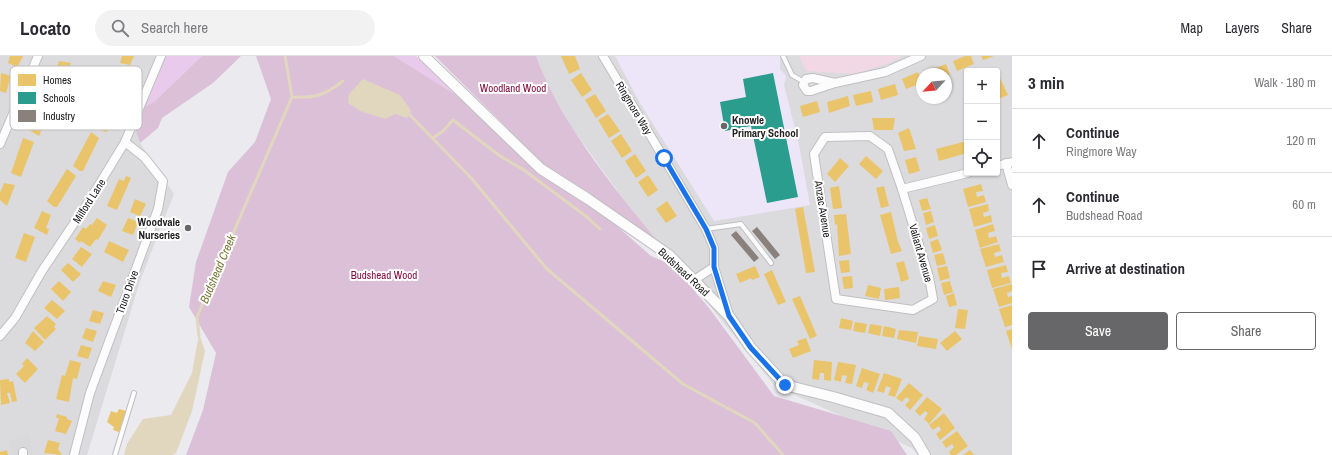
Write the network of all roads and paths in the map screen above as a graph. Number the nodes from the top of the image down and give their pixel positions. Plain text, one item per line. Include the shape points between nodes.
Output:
1 (38, 56) edge
2 (161, 56) edge
3 (424, 56) edge
4 (603, 56) edge
5 (783, 56) edge
6 (921, 56) edge
7 (34, 66) edge
8 (804, 82) junction
9 (835, 83) junction
10 (142, 101) edge
11 (10, 121) edge
12 (130, 130) edge
13 (125, 142) junction
14 (0, 144) edge
15 (1009, 163) edge
16 (964, 174) edge
17 (1012, 184) edge
18 (902, 189) junction
19 (706, 229) junction
20 (771, 263) dead end
21 (714, 267) junction
22 (694, 280) junction
23 (835, 285) joint
24 (729, 316) junction
25 (0, 336) edge
26 (134, 393) dead end
27 (74, 455) edge
28 (115, 455) edge
29 (925, 455) edge

1 - 7 street
2 - 10 street, Milford Lane
3 - 22 street, Budshead Road via 541,169 669,255
4 - 19 street, Ringmore Way
5 - 8 lane via 792,75
6 - 9 street via 885,72
8 - 9 street via 813,78
8 - 9 street via 804,88 811,91
11 - 14 street
12 - 13 street, Milford Lane
13 - 25 street, Milford Lane via 42,271 15,318
13 - 27 street, Truro Drive via 144,157 163,181 158,209 90,393
15 - 17 street
16 - 18 street
18 - 23 street, Valiant Avenue via 929,277 932,299 913,310 836,299
18 - 23 street, Anzac Avenue via 888,150 870,136 825,137 814,154
19 - 20 lane via 741,224
19 - 21 street, Ringmore Way via 714,248
21 - 22 street
21 - 24 street, Ringmore Way
22 - 24 street, Budshead Road
24 - 29 street, Budshead Road via 751,348 785,385 888,413 915,438
26 - 28 lane

